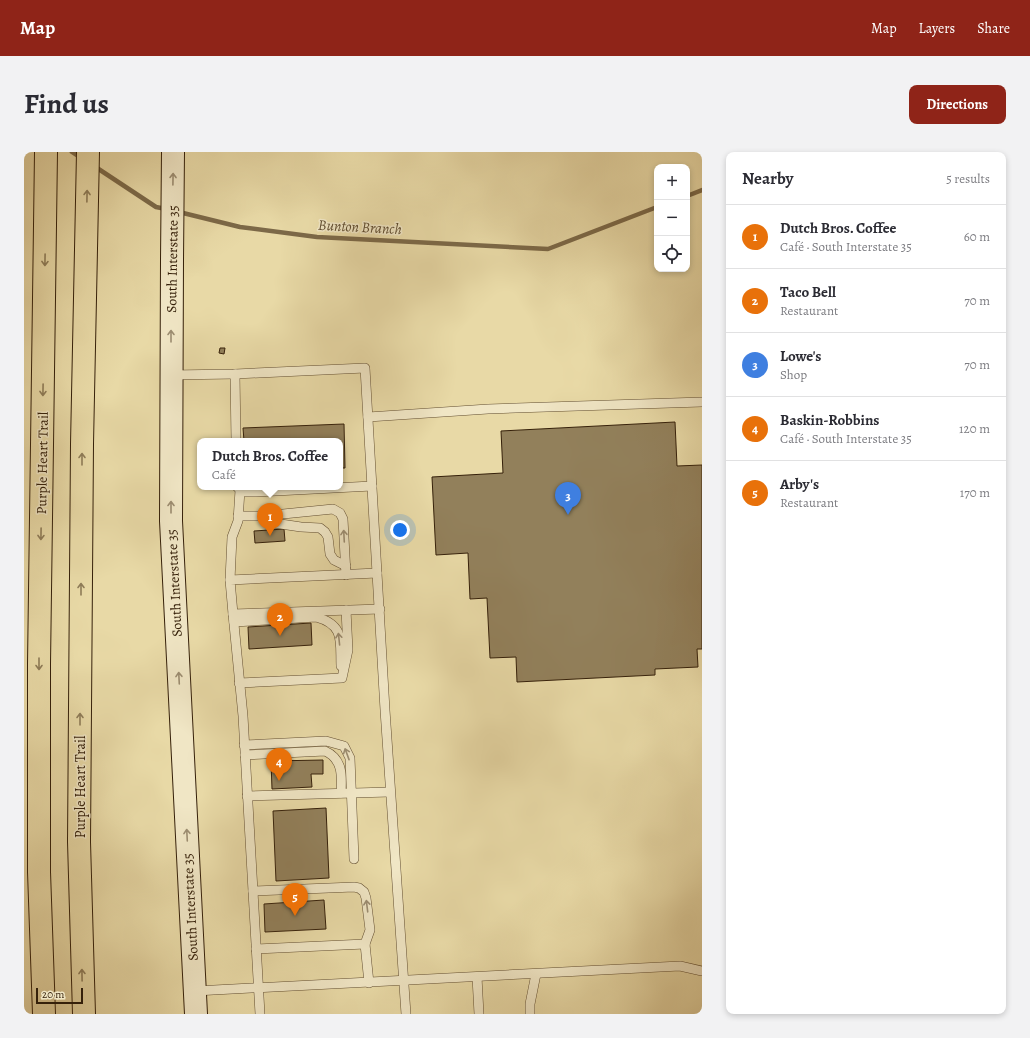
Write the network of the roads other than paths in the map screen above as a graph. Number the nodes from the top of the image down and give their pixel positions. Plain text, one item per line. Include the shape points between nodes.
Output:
1 (46, 152) edge
2 (88, 152) edge
3 (173, 152) edge
4 (236, 374) junction
5 (171, 375) junction
6 (702, 402) edge
7 (368, 417) junction
8 (236, 438) edge
9 (372, 486) junction
10 (343, 488) edge
11 (238, 490) edge
12 (242, 490) edge
13 (295, 490) edge
14 (238, 516) junction
15 (263, 516) junction
16 (346, 570) junction
17 (377, 573) junction
18 (230, 580) junction
19 (380, 609) junction
20 (346, 610) junction
21 (233, 618) junction
22 (342, 678) junction
23 (239, 683) junction
24 (244, 745) junction
25 (245, 754) junction
26 (390, 792) junction
27 (346, 793) junction
28 (247, 796) junction
29 (354, 859) dead end
30 (253, 891) junction
31 (365, 944) junction
32 (256, 949) junction
33 (702, 971) edge
34 (536, 974) junction
35 (477, 977) junction
36 (403, 981) junction
37 (369, 983) junction
38 (258, 988) junction
39 (195, 992) junction
40 (44, 1014) edge
41 (84, 1014) edge
42 (196, 1014) edge
43 (260, 1014) edge
44 (406, 1014) edge
45 (479, 1014) edge
46 (530, 1014) edge

1 -> 40 highway, Purple Heart Trail via 39,664 39,872
41 -> 2 highway, Purple Heart Trail via 80,834 82,452
5 -> 3 main road, South Interstate 35
4 - 5 lane
4 - 7 lane via 365,368
4 - 8 lane
39 -> 5 main road, South Interstate 35 via 171,521
6 - 7 lane via 488,409
7 - 9 lane
9 - 10 lane
9 - 17 lane
11 - 14 lane
12 - 13 lane
14 - 15 lane
14 - 18 lane via 232,538
15 - 16 lane via 274,523 320,528 328,537 330,554
16 -> 15 lane via 343,519 340,513 333,510
16 - 17 lane
16 - 18 lane
17 - 19 lane
18 - 21 lane
19 - 20 lane
19 - 26 lane
20 - 21 lane
20 - 22 lane via 348,650
22 -> 21 lane via 339,633 334,624 316,617
21 - 23 lane
22 - 23 lane
23 - 24 lane
24 - 25 lane
27 -> 24 lane via 350,758 344,746 326,741
25 - 27 lane via 325,751 337,759
25 - 28 lane
26 - 27 lane
26 - 36 lane
27 - 28 lane
27 - 29 lane
28 - 30 lane
31 -> 30 lane via 370,930 366,898 359,888
30 - 32 lane
31 - 32 lane
31 - 37 lane
32 - 38 lane
33 - 34 lane via 680,966
34 - 35 lane
34 - 46 lane
35 - 36 lane
35 - 45 lane
36 - 37 lane
36 - 44 lane
37 - 38 lane
38 - 39 lane
38 - 43 lane
39 - 42 main road, South Interstate 35

